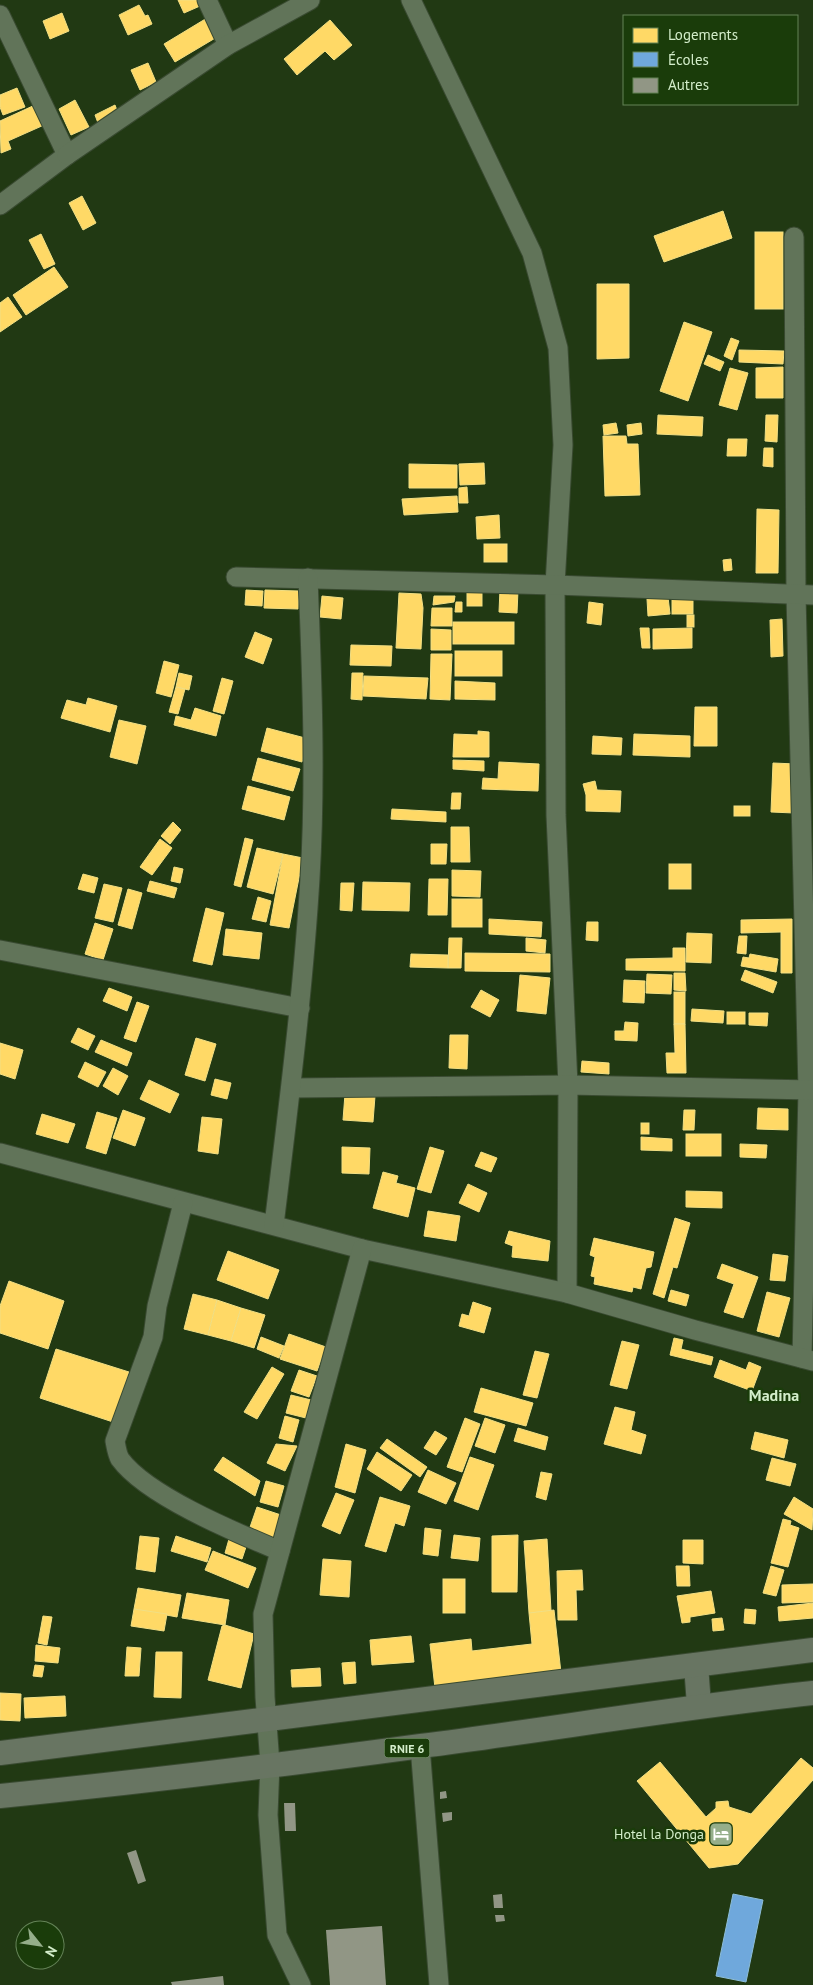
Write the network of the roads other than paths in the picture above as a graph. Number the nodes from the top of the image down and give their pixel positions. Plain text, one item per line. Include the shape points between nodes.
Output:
1 (207, 0) edge
2 (310, 0) edge
3 (411, 0) edge
4 (0, 15) edge
5 (228, 46) junction
6 (67, 154) junction
7 (0, 206) edge
8 (794, 237) dead end
9 (236, 577) dead end
10 (308, 578) junction
11 (556, 585) junction
12 (804, 595) edge
13 (0, 950) edge
14 (300, 1008) junction
15 (568, 1085) junction
16 (291, 1088) junction
17 (810, 1090) edge
18 (0, 1153) edge
19 (183, 1203) junction
20 (274, 1225) junction
21 (362, 1249) junction
22 (567, 1293) junction
23 (807, 1360) edge
24 (280, 1550) junction
25 (813, 1650) edge
26 (696, 1665) junction
27 (813, 1693) edge
28 (699, 1705) junction
29 (267, 1720) junction
30 (420, 1746) junction
31 (0, 1753) edge
32 (270, 1764) junction
33 (0, 1796) edge
34 (301, 1985) edge
35 (439, 1985) edge

1 - 5 street
2 - 5 street
3 - 11 street via 532,253 558,348 564,445
4 - 6 street
5 - 6 street
6 - 7 street
8 - 12 street
9 - 10 street
10 - 11 street
10 - 14 street via 312,708 310,856
11 - 12 street
11 - 15 street via 556,815
12 - 17 street
13 - 14 street
14 - 16 street
15 - 16 street
15 - 17 street
15 - 22 street
16 - 20 street
17 - 23 street
18 - 19 street
19 - 20 street
19 - 24 street via 157,1306 153,1338 115,1441 118,1458 166,1497
20 - 21 street
21 - 22 street
21 - 24 street
22 - 23 street
24 - 29 street via 264,1614
25 - 26 main road
26 - 28 main road
26 - 29 main road
27 - 28 main road, RNIE 6
28 - 30 main road, RNIE 6
29 - 31 main road
29 - 32 street
30 - 32 main road, RNIE 6
30 - 35 street
32 - 33 main road, RNIE 6
32 - 34 street via 268,1815 278,1935

